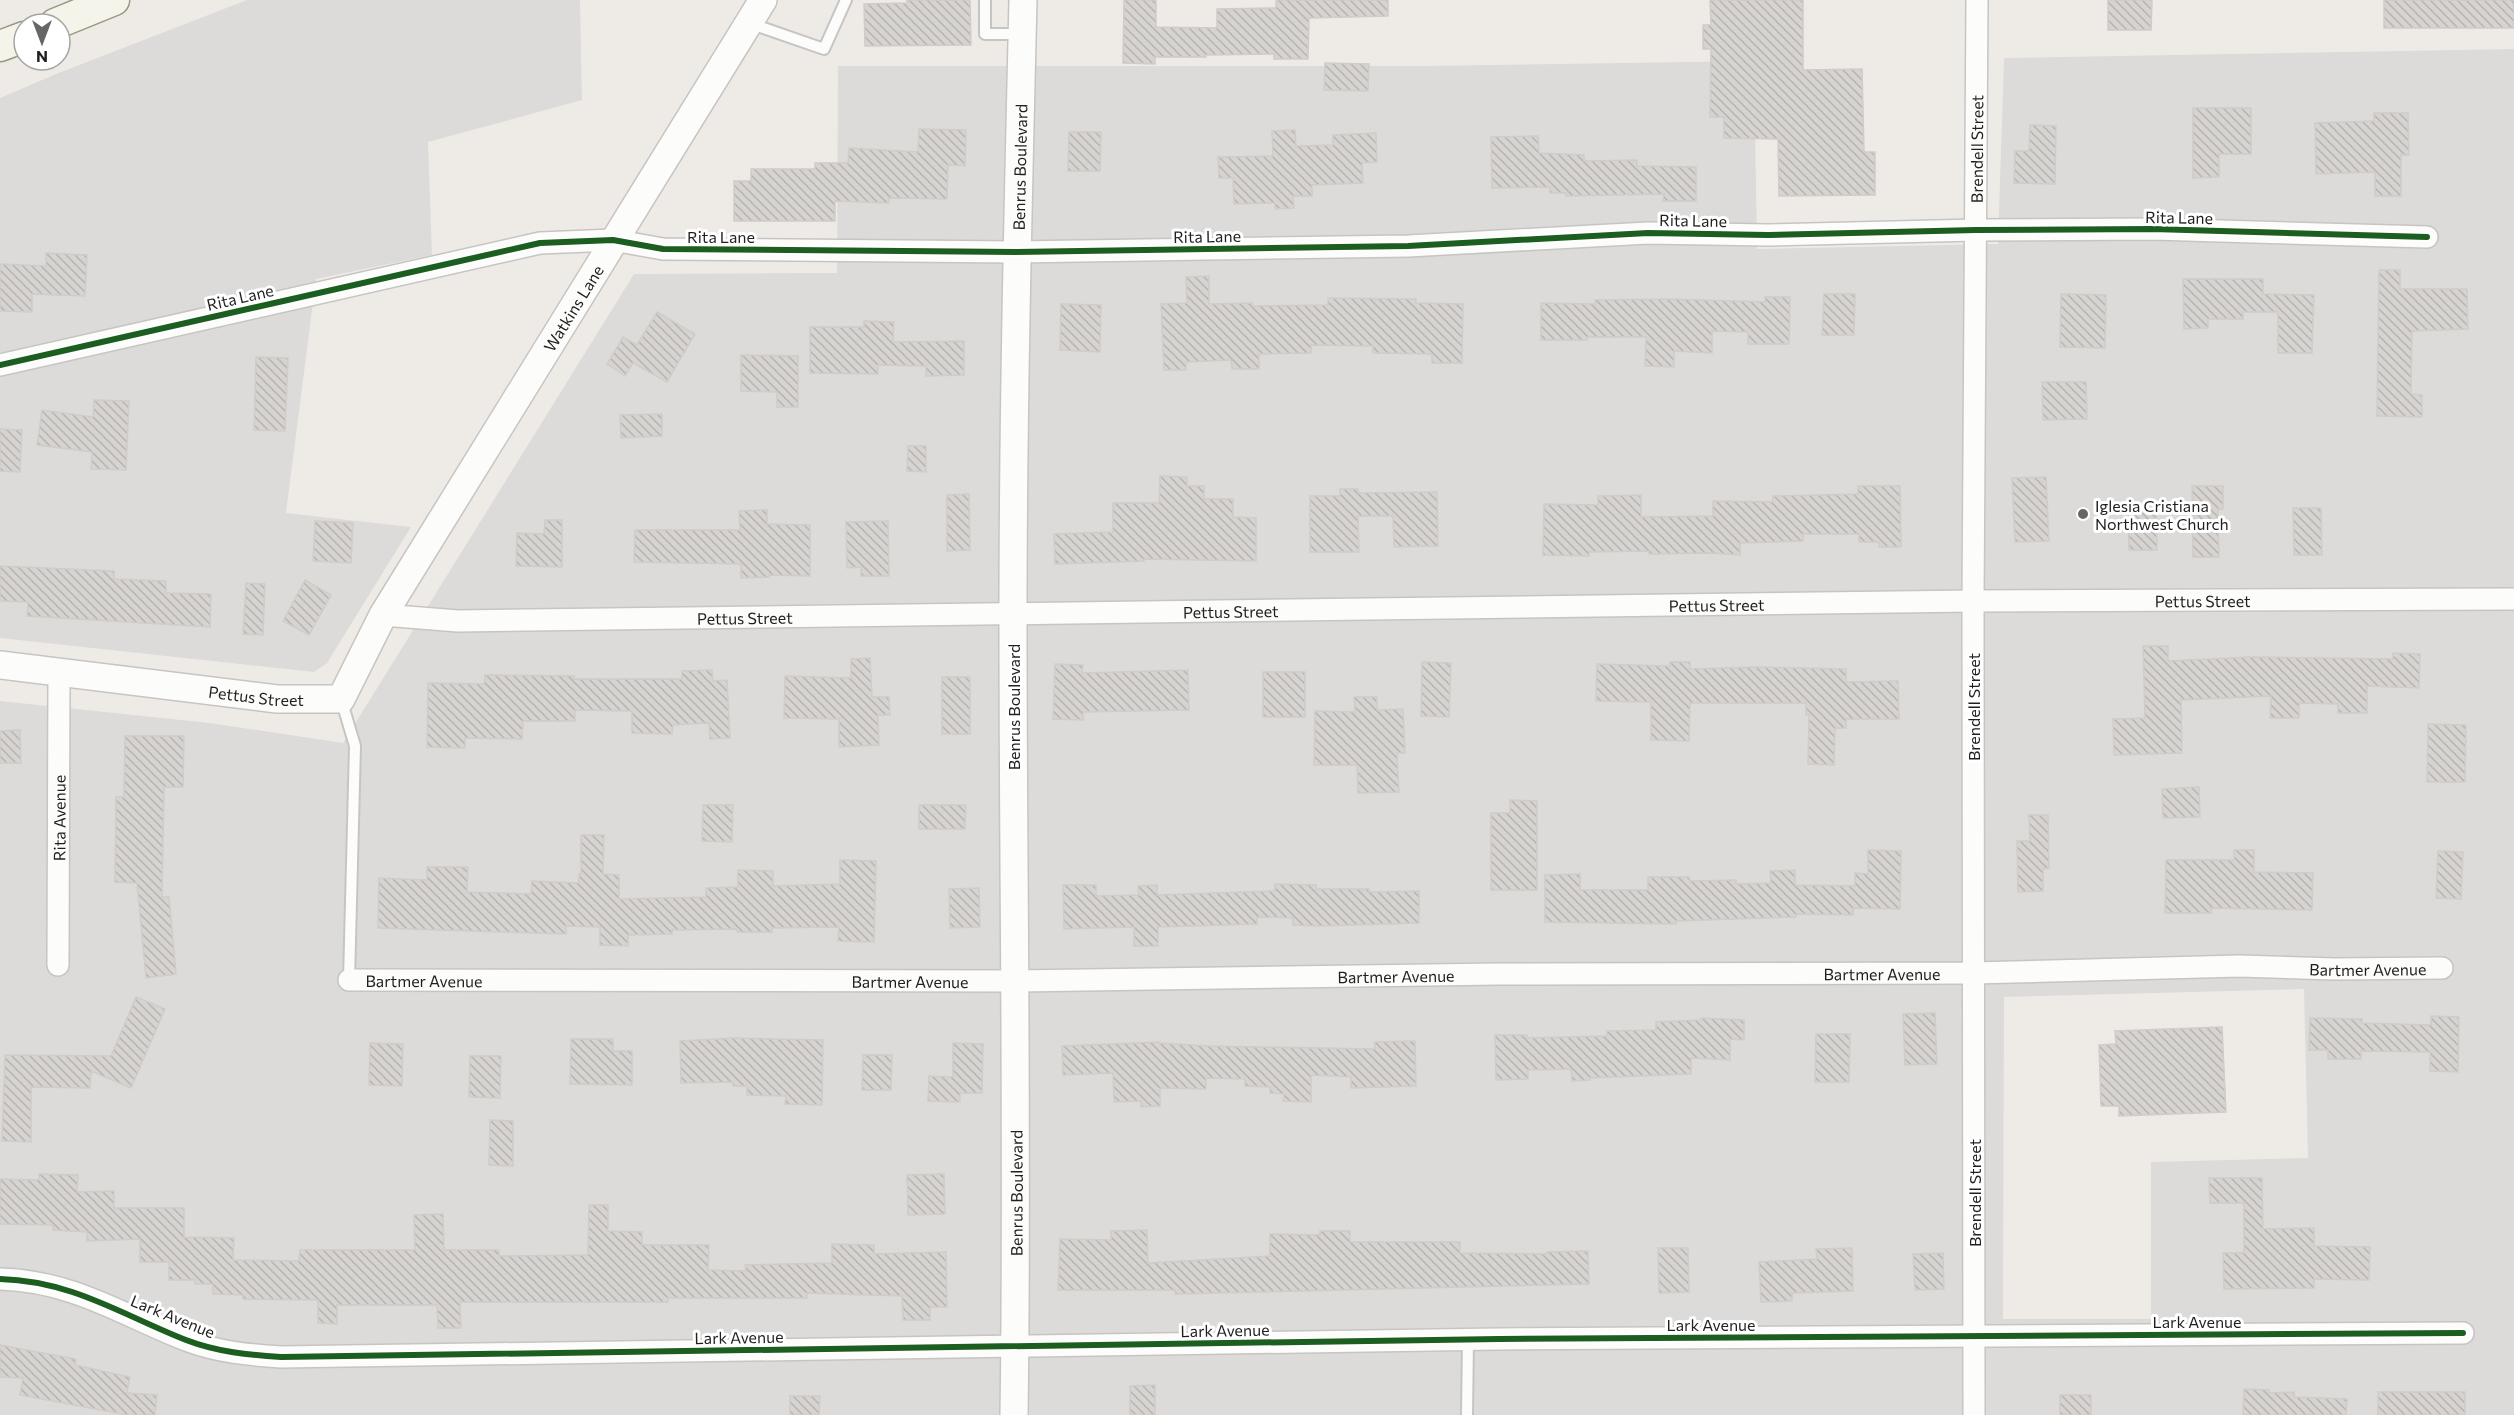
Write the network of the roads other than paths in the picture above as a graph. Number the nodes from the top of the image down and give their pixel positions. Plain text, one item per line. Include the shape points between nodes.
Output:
1 (114, 0) edge
2 (763, 0) edge
3 (846, 0) edge
4 (985, 0) edge
5 (1023, 0) edge
6 (1977, 0) edge
7 (72, 17) edge
8 (749, 23) junction
9 (1022, 34) junction
10 (1976, 230) junction
11 (2427, 237) dead end
12 (613, 240) junction
13 (1016, 252) junction
14 (0, 365) edge
15 (2514, 599) edge
16 (1973, 601) junction
17 (383, 615) junction
18 (1013, 615) junction
19 (0, 665) edge
20 (58, 671) junction
21 (341, 699) junction
22 (57, 965) dead end
23 (2442, 968) dead end
24 (1973, 973) junction
25 (349, 980) joint
26 (1017, 981) junction
27 (0, 1280) edge
28 (2463, 1333) dead end
29 (1974, 1336) junction
30 (1468, 1340) junction
31 (1015, 1346) junction
32 (1014, 1415) edge
33 (1467, 1415) edge
34 (1974, 1415) edge

1 - 7 main road
2 - 8 street, Watkins Lane
3 - 8 lane via 824,49
4 - 9 lane via 985,34
5 - 9 street, Benrus Boulevard
6 - 10 street, Brendell Street
8 - 12 street, Watkins Lane
9 - 13 street, Benrus Boulevard
10 - 11 street, Rita Lane via 2153,229
10 - 13 street, Rita Lane via 1767,235 1648,233 1408,246
10 - 16 street, Brendell Street
12 - 13 street, Rita Lane via 663,249
12 - 14 street, Rita Lane via 540,243
12 - 17 street, Watkins Lane
13 - 18 street, Benrus Boulevard
15 - 16 street, Pettus Street
16 - 18 street, Pettus Street
16 - 24 street, Brendell Street
17 - 18 street, Pettus Street via 458,621
17 - 21 street
18 - 26 street, Benrus Boulevard
19 - 20 street, Pettus Street
20 - 21 street, Pettus Street via 277,699
20 - 22 street, Rita Avenue
21 - 25 lane via 355,746
23 - 24 street, Bartmer Avenue via 2239,966
24 - 26 street, Bartmer Avenue
24 - 29 street, Brendell Street
25 - 26 street, Bartmer Avenue
26 - 31 street, Benrus Boulevard
27 - 31 street, Lark Avenue via 42,1284 106,1302 187,1340 218,1349 281,1357
28 - 29 street, Lark Avenue
29 - 30 street, Lark Avenue
29 - 34 street, Brendell Street
30 - 31 street, Lark Avenue
30 - 33 lane
31 - 32 street, Benrus Boulevard

